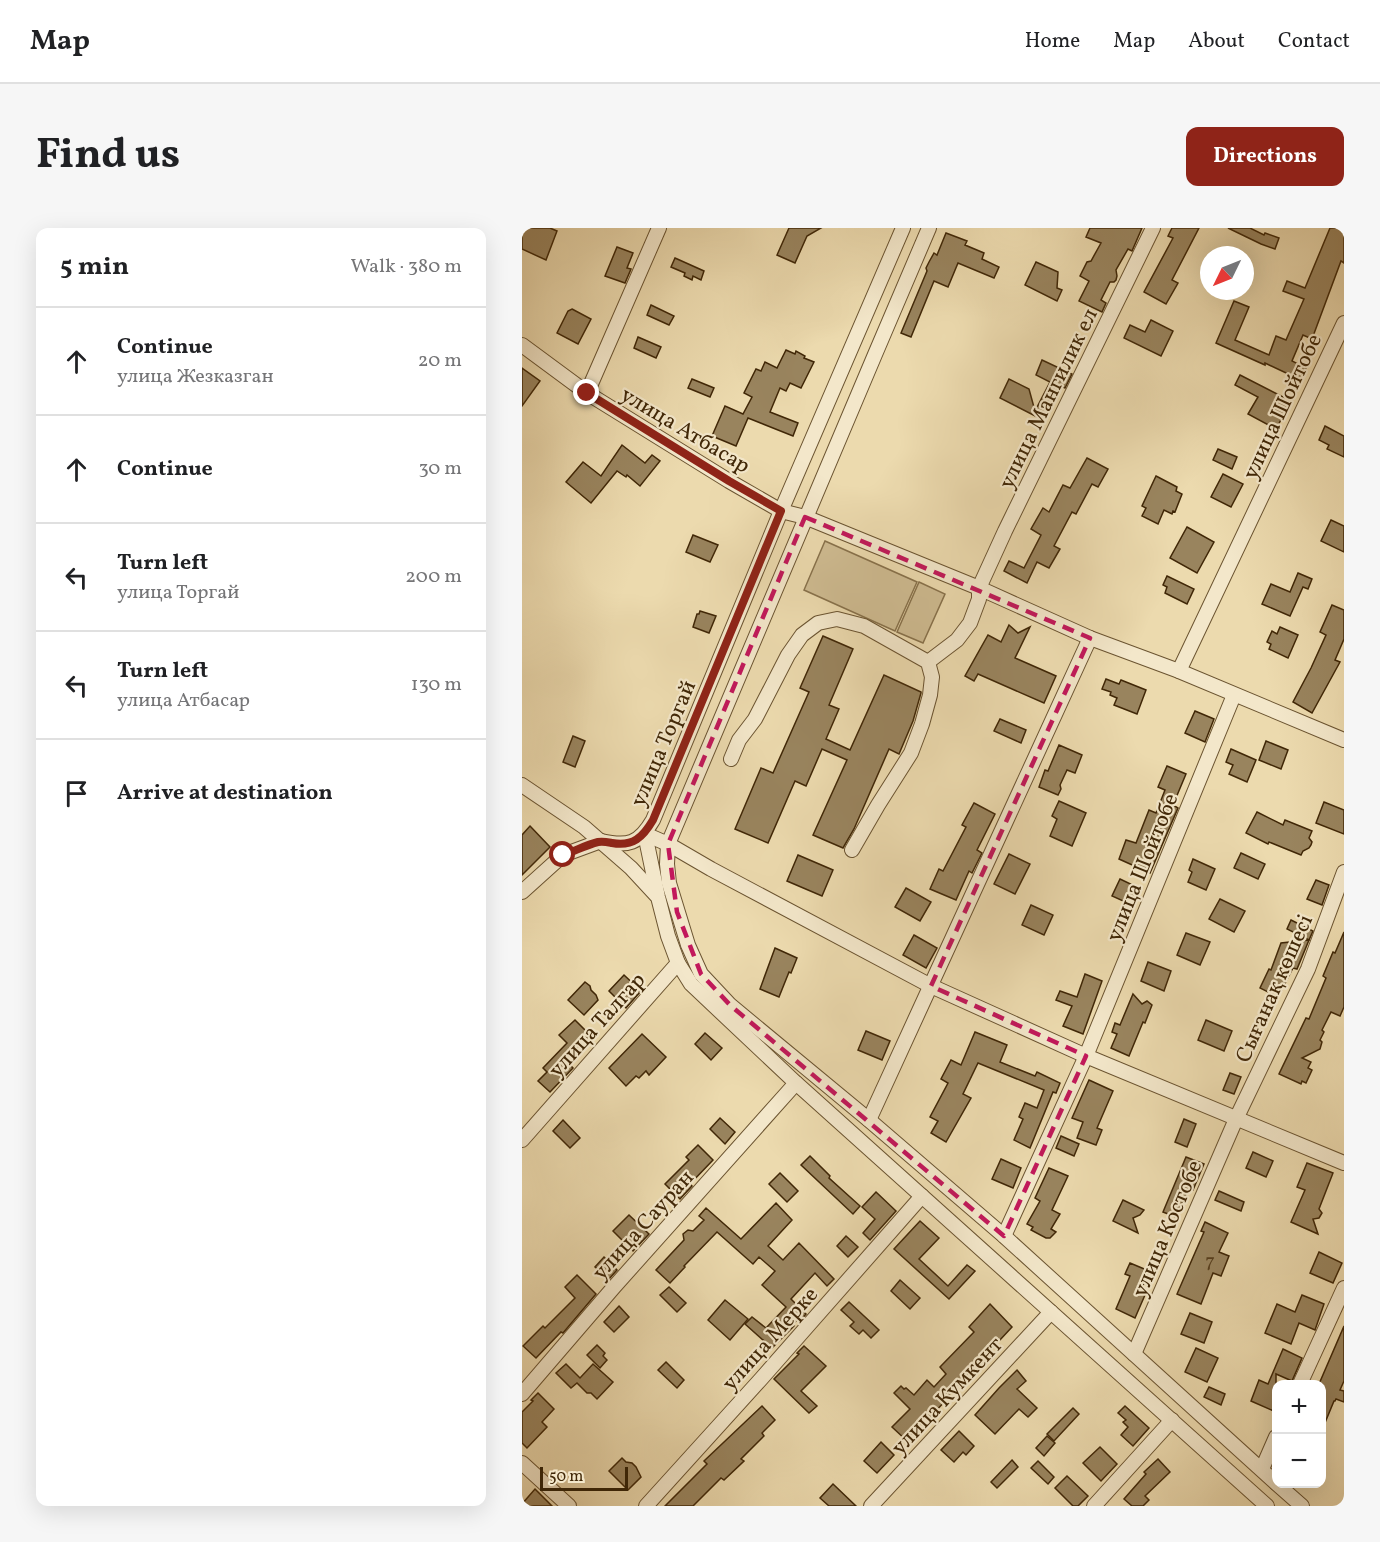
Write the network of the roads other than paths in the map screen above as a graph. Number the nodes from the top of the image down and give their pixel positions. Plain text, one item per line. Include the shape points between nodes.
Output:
1 (659, 228) edge
2 (903, 228) edge
3 (929, 228) edge
4 (1153, 228) edge
5 (1344, 323) edge
6 (522, 345) edge
7 (587, 393) junction
8 (781, 511) junction
9 (805, 517) junction
10 (979, 593) junction
11 (1090, 638) junction
12 (928, 663) junction
13 (1179, 671) junction
14 (1234, 695) junction
15 (1344, 740) edge
16 (731, 759) dead end
17 (522, 785) edge
18 (645, 834) junction
19 (601, 841) junction
20 (668, 844) junction
21 (852, 850) dead end
22 (1344, 872) edge
23 (522, 892) edge
24 (658, 897) junction
25 (678, 963) junction
26 (931, 986) junction
27 (1086, 1056) junction
28 (796, 1083) junction
29 (1236, 1119) junction
30 (869, 1120) junction
31 (522, 1140) edge
32 (1344, 1163) edge
33 (922, 1196) junction
34 (1004, 1236) junction
35 (1344, 1288) edge
36 (1051, 1312) junction
37 (1134, 1354) junction
38 (1302, 1380) edge
39 (522, 1394) edge
40 (1172, 1420) junction
41 (1272, 1446) edge
42 (522, 1463) edge
43 (1262, 1469) junction
44 (1272, 1478) edge
45 (1282, 1488) edge
46 (569, 1506) edge
47 (646, 1506) edge
48 (872, 1506) edge
49 (1094, 1506) edge
50 (1267, 1506) edge
51 (1302, 1506) edge

1 - 7 street
2 - 8 street, улица Торгай
3 - 9 street, улица Торгай
4 - 10 street, улица Мангилик ел via 1005,531
5 - 13 street, улица Шойтобе
6 - 7 street, улица Атбасар
7 - 8 street, улица Атбасар
8 - 9 street, улица Атбасар
8 - 18 street, улица Торгай
9 - 10 street, улица Атбасар
9 - 20 street, улица Торгай
10 - 11 street, улица Атбасар
10 - 12 street, улица Мангилик ел via 970,623 957,640
11 - 13 street, улица Атбасар
11 - 26 street
12 - 16 street via 864,626 837,620 818,623 802,635 788,655
12 - 21 street via 932,677 930,695 911,753
13 - 14 street, улица Атбасар
14 - 15 street, улица Атбасар
14 - 27 street, улица Шойтобе
17 - 19 street
18 - 19 street via 624,843
18 - 20 street, улица Торгай
18 - 24 street
19 - 23 street via 563,855
19 - 24 street
20 - 26 street
20 - 30 street via 669,883 701,974 730,1005
22 - 29 street, Сығанақ көшесі via 1308,969
24 - 25 street
25 - 28 street via 701,995
25 - 31 street, улица Талгар
26 - 27 street
26 - 30 street
27 - 29 street
27 - 34 street
28 - 33 street
28 - 39 street, улица Сауран
29 - 32 street
29 - 37 street, улица Костобе
30 - 34 street
33 - 36 street
33 - 47 street, улица Мерке
34 - 37 street
35 - 38 street
36 - 40 street
36 - 48 street, улица Кумкент
37 - 43 street
40 - 49 street
40 - 50 street
41 - 43 street
42 - 46 street
43 - 44 street
45 - 51 street

